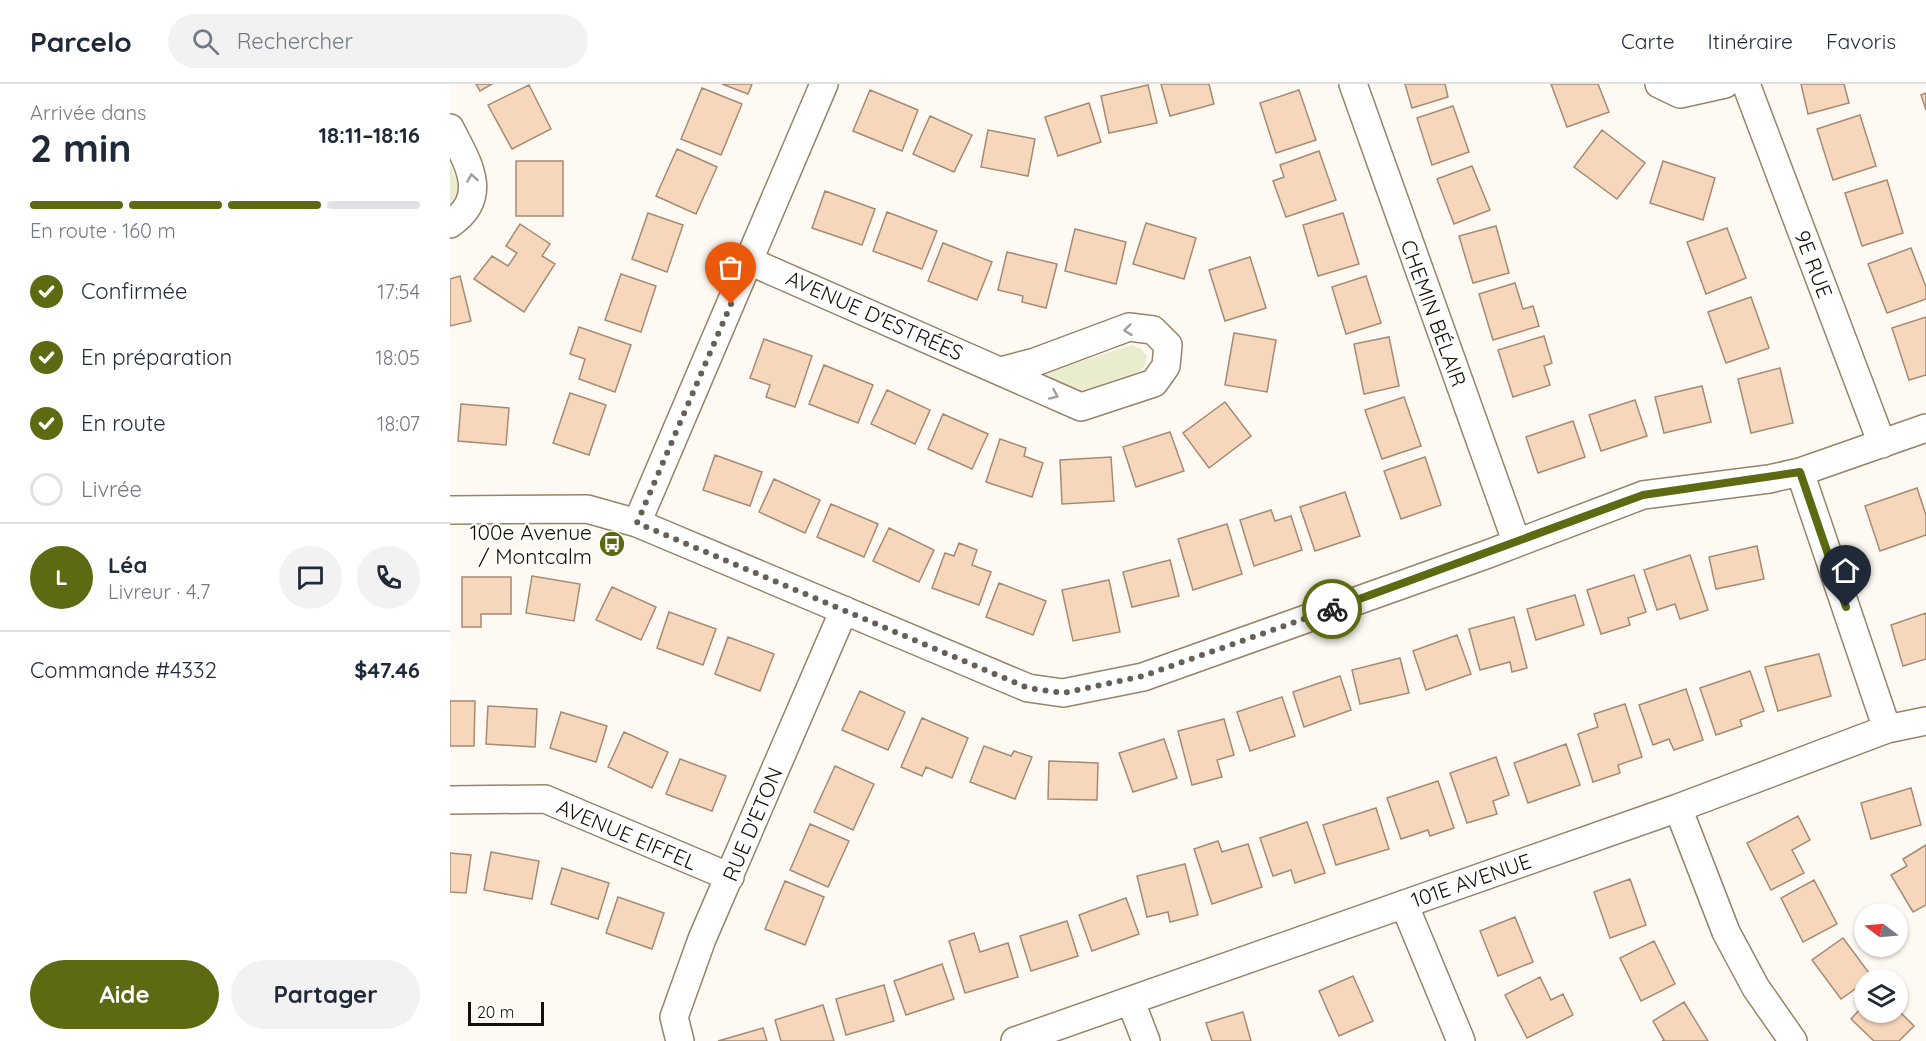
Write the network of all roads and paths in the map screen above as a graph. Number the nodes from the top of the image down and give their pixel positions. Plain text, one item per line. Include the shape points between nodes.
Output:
1 (824, 84) edge
2 (1353, 84) edge
3 (1659, 84) edge
4 (1725, 84) edge
5 (1746, 84) edge
6 (450, 128) edge
7 (450, 224) edge
8 (749, 261) junction
9 (1000, 371) junction
10 (1926, 428) edge
11 (1882, 444) junction
12 (1800, 472) junction
13 (450, 510) edge
14 (637, 523) junction
15 (1516, 541) junction
16 (844, 610) junction
17 (1926, 721) edge
18 (1887, 729) junction
19 (450, 800) edge
20 (1678, 808) junction
21 (730, 877) junction
22 (1404, 904) junction
23 (1131, 1002) junction
24 (680, 1041) edge
25 (1016, 1041) edge
26 (1146, 1041) edge
27 (1461, 1041) edge
28 (1793, 1041) edge

1 - 8 street
2 - 15 street, CHEMIN BÉLAIR
3 - 4 street via 1680,94
5 - 11 street, 9E RUE
7 -> 6 street via 469,205 473,188 472,172
8 - 9 street, AVENUE D'ESTRÉES
8 - 14 street
9 -> 9 street, AVENUE D'ESTRÉES via 1081,407 1154,383 1166,366 1168,345 1153,330 1129,327
10 - 11 street
11 - 12 street
12 - 15 street via 1643,495
12 - 18 street
13 - 14 street via 587,509
14 - 16 street
15 - 16 street via 1143,676 1063,693 1028,688
16 - 21 street, RUE D'ETON
17 - 18 street, 101E AVENUE
18 - 20 street, 101E AVENUE
19 - 21 street, AVENUE EIFFEL via 545,799
20 - 22 street, 101E AVENUE
20 - 28 street via 1726,932 1756,988
21 - 24 street, RUE D'ETON via 674,1017
22 - 23 street, 101E AVENUE
22 - 27 street
23 - 25 street, 101E AVENUE
23 - 26 street

